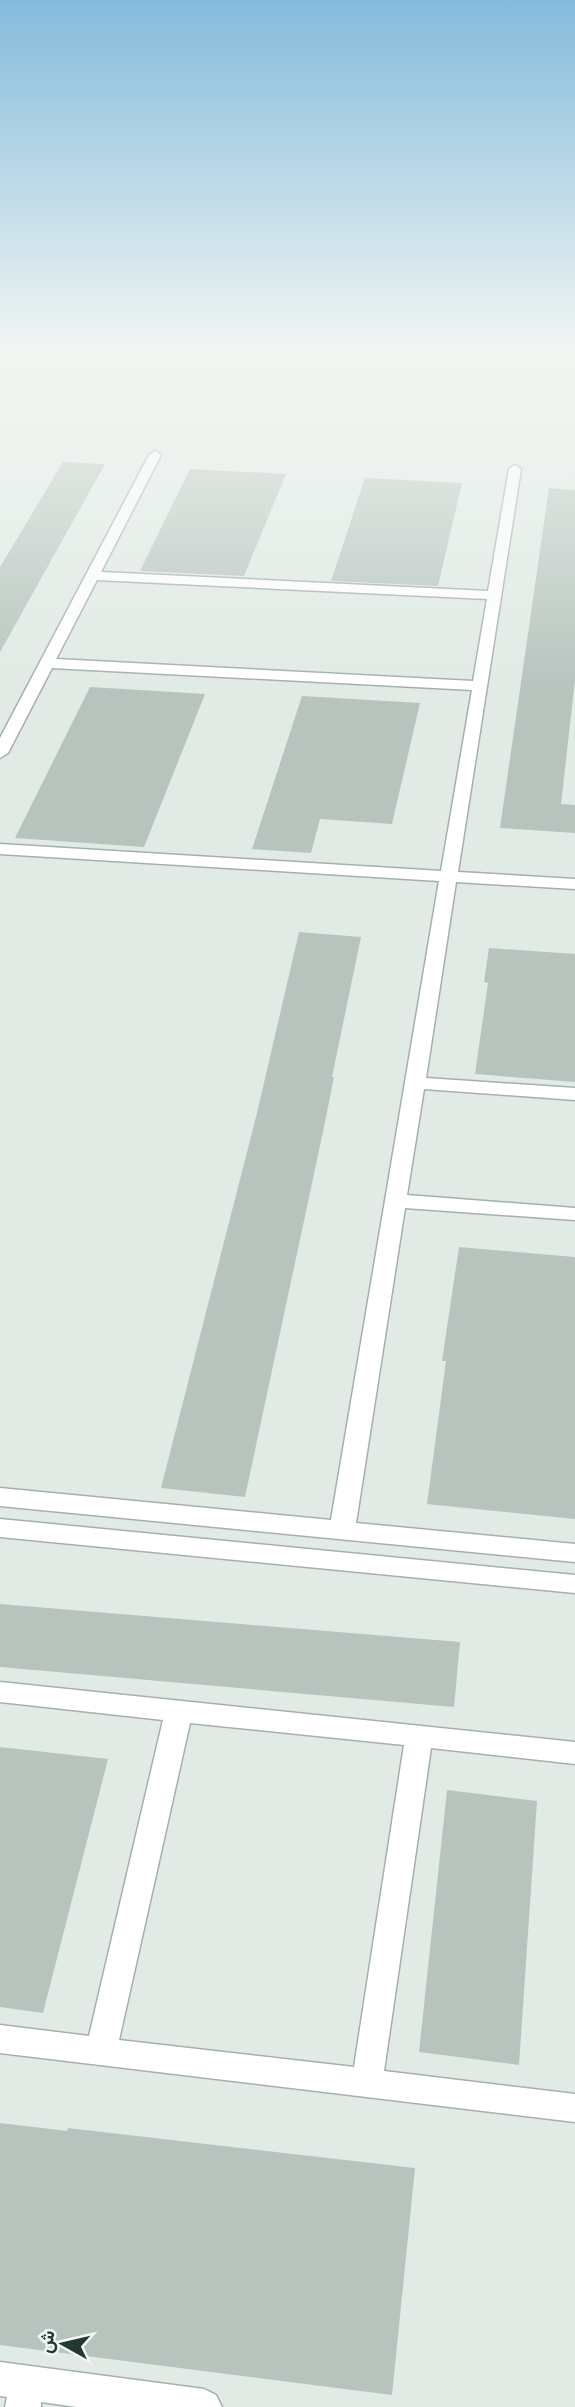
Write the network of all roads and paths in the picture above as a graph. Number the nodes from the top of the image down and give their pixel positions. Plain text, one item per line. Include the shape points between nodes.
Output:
1 (150, 466) edge
2 (515, 469) dead end
3 (93, 576) junction
4 (494, 596) junction
5 (47, 663) junction
6 (480, 686) junction
7 (0, 753) edge
8 (0, 849) edge
9 (449, 876) junction
10 (575, 884) edge
11 (415, 1083) junction
12 (575, 1094) edge
13 (396, 1200) junction
14 (575, 1214) edge
15 (0, 1497) edge
16 (0, 1528) edge
17 (342, 1531) junction
18 (575, 1553) edge
19 (575, 1584) edge
20 (0, 1692) edge
21 (179, 1711) junction
22 (419, 1737) junction
23 (575, 1753) edge
24 (0, 2039) edge
25 (101, 2051) junction
26 (367, 2083) junction
27 (575, 2108) edge
28 (17, 2390) edge
29 (204, 2407) edge

1 - 3 street
2 - 4 street
3 - 4 street
3 - 5 street
4 - 6 street
5 - 6 street
5 - 7 street
6 - 9 street
8 - 9 street
9 - 10 street
9 - 11 street
11 - 12 street
11 - 13 street
13 - 14 street
13 - 17 street
15 - 17 street
16 - 19 street
17 - 18 street
20 - 21 street
21 - 22 street
21 - 25 street
22 - 23 street
22 - 26 street
24 - 25 street
25 - 26 street
26 - 27 street
28 - 29 street

